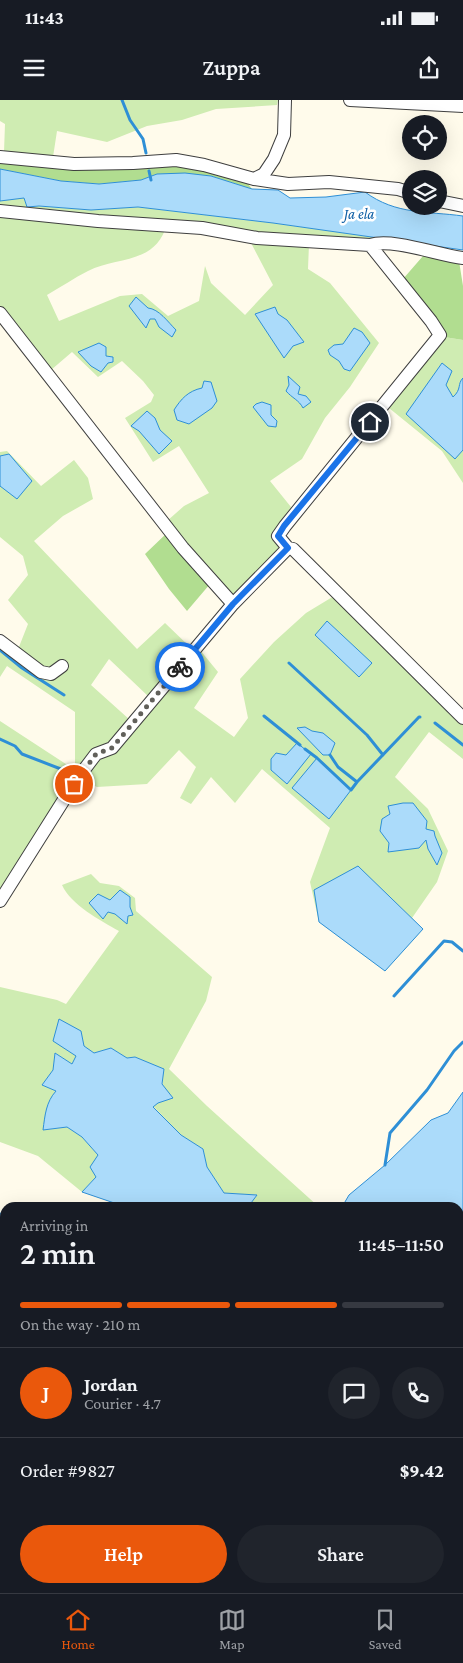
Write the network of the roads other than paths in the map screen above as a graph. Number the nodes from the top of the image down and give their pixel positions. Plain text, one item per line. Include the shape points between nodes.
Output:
1 (285, 100) edge
2 (350, 100) edge
3 (463, 106) edge
4 (0, 156) edge
5 (254, 179) junction
6 (402, 190) edge
7 (447, 203) edge
8 (463, 206) edge
9 (0, 211) edge
10 (370, 245) junction
11 (463, 258) edge
12 (0, 314) edge
13 (288, 548) junction
14 (233, 604) junction
15 (0, 641) edge
16 (62, 666) dead end
17 (463, 718) edge
18 (0, 901) edge

1 - 5 street via 284,135 264,174
2 - 3 street
4 - 5 street via 74,164 176,160
5 - 6 street via 288,184 329,182
7 - 8 street
9 - 10 street via 202,228 257,238
10 - 11 street via 378,242
10 - 13 street via 440,335 284,526 278,536
12 - 14 street via 184,548
13 - 14 street
13 - 17 street
14 - 18 street via 112,748 96,754
15 - 16 street via 42,672 51,674

